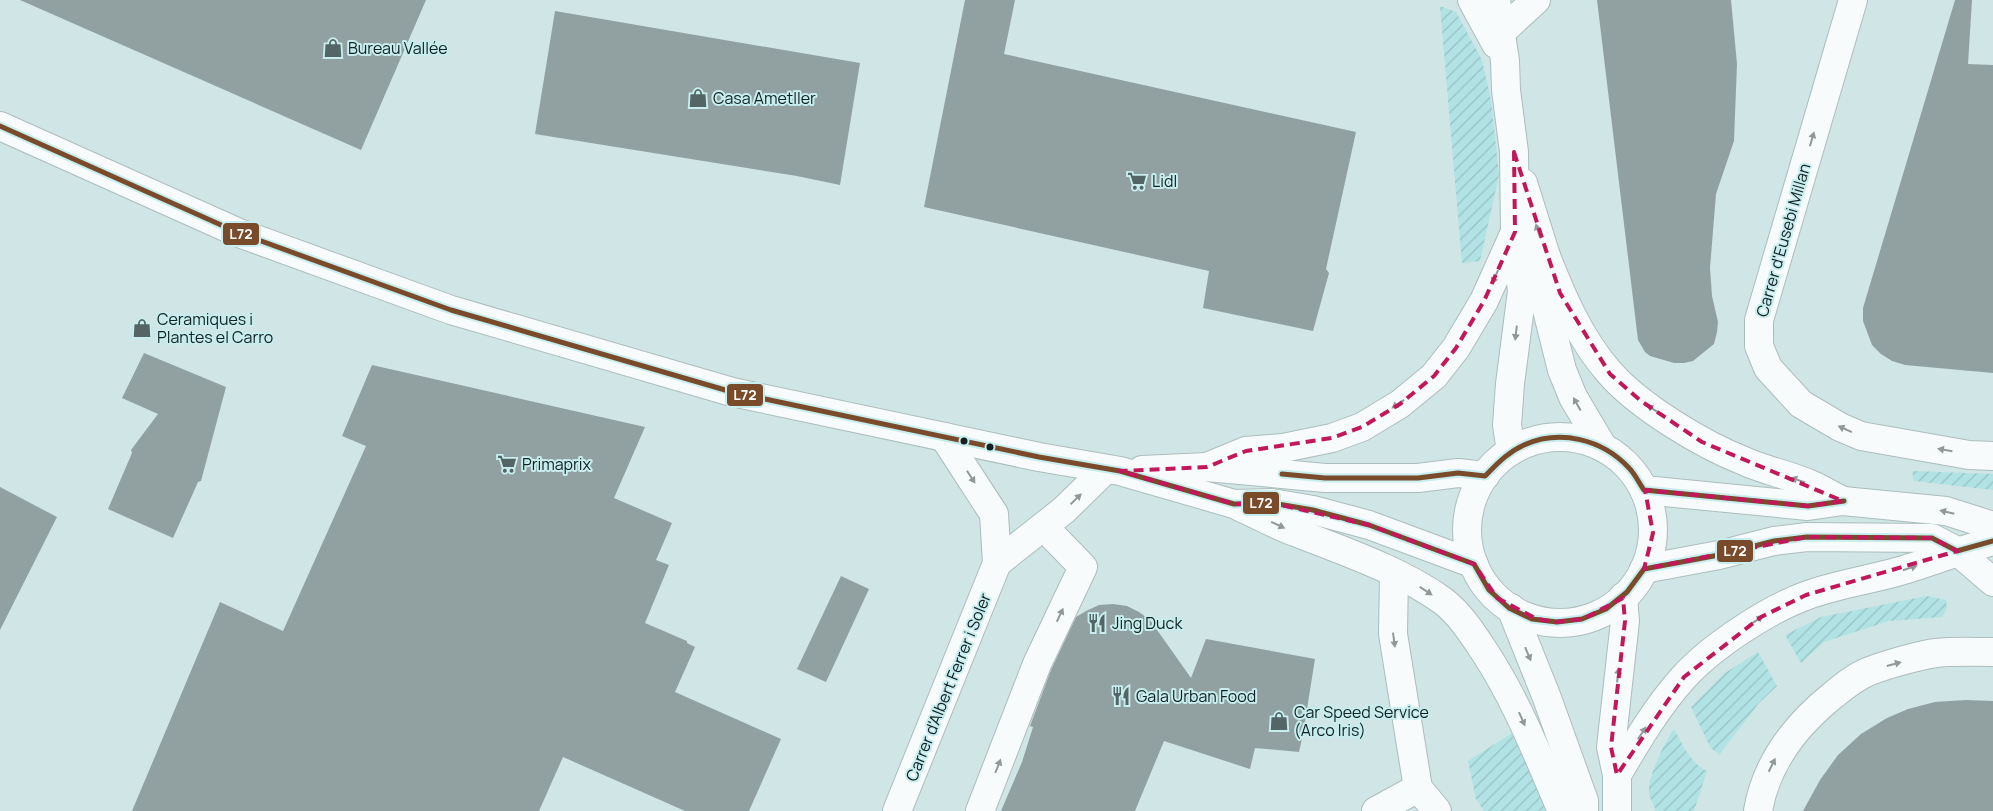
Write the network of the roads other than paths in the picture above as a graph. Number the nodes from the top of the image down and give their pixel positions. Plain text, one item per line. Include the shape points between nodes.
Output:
1 (1472, 0) edge
2 (1496, 0) edge
3 (1536, 0) edge
4 (1853, 0) edge
5 (1500, 34) junction
6 (1505, 61) junction
7 (0, 126) edge
8 (1514, 152) junction
9 (1515, 232) junction
10 (1546, 256) junction
11 (944, 437) junction
12 (1602, 446) junction
13 (1511, 451) junction
14 (1993, 456) edge
15 (1207, 467) junction
16 (1113, 470) junction
17 (1484, 476) junction
18 (1644, 490) junction
19 (1843, 501) junction
20 (1234, 504) junction
21 (1993, 526) edge
22 (1044, 527) junction
23 (1993, 540) edge
24 (1957, 551) junction
25 (997, 562) junction
26 (1474, 564) junction
27 (1644, 568) junction
28 (1394, 574) junction
29 (1993, 582) edge
30 (1623, 597) junction
31 (1511, 608) junction
32 (1993, 652) edge
33 (1617, 775) junction
34 (1412, 799) edge
35 (898, 811) edge
36 (980, 811) edge
37 (1376, 811) edge
38 (1437, 811) edge
39 (1562, 811) edge
40 (1584, 811) edge
41 (1617, 811) edge
42 (1758, 811) edge

1 - 6 street
2 - 5 street
3 - 5 street
14 -> 4 street, Carrer d'Eusebi Millan via 1969,455 1861,436 1840,427 1801,404 1768,368 1759,346 1759,320
5 - 6 street
6 - 8 street
7 - 11 street via 239,233 451,310 732,392
8 - 9 street
10 -> 8 street
9 -> 13 street via 1522,291 1507,425
9 -> 15 street via 1484,301 1456,348 1434,376 1400,404 1362,427 1332,438 1283,448 1246,451
12 -> 10 street via 1573,397 1562,370 1545,302
19 -> 10 street via 1812,485 1702,442 1641,401 1598,359 1560,293
11 - 16 street
11 -> 25 street, Carrer d'Albert Ferrer i Soler via 994,514
12 - 13 street via 1577,438 1551,437
12 - 18 street via 1630,468
13 - 17 street
15 - 16 street
15 - 17 street via 1325,478 1418,478 1458,473
16 - 20 street
22 -> 16 street
17 - 26 street via 1468,519 1468,542
18 - 19 street via 1808,506
18 - 27 street via 1653,524 1650,552
21 -> 19 street via 1946,510
20 - 26 street via 1272,502 1314,510 1369,525
20 -> 28 street
22 - 25 street
36 -> 22 street via 1037,664 1083,566
23 - 24 street
24 - 27 street via 1932,538 1807,537
24 - 29 street
33 -> 24 street via 1640,736 1684,677 1718,647 1762,617 1806,596 1897,572
25 - 35 street, Carrer d'Albert Ferrer i Soler
26 - 31 street via 1486,586
27 - 30 street
28 -> 34 street via 1393,634
28 -> 39 street via 1444,602 1468,627 1520,712
30 - 31 street via 1601,613 1583,620 1564,622 1537,619
33 -> 30 street via 1611,747 1625,621
31 -> 40 street via 1547,698 1584,801
42 -> 32 street via 1761,791 1787,740 1817,708 1844,687 1869,671 1935,653
33 - 41 street
34 - 37 street
34 - 38 street

